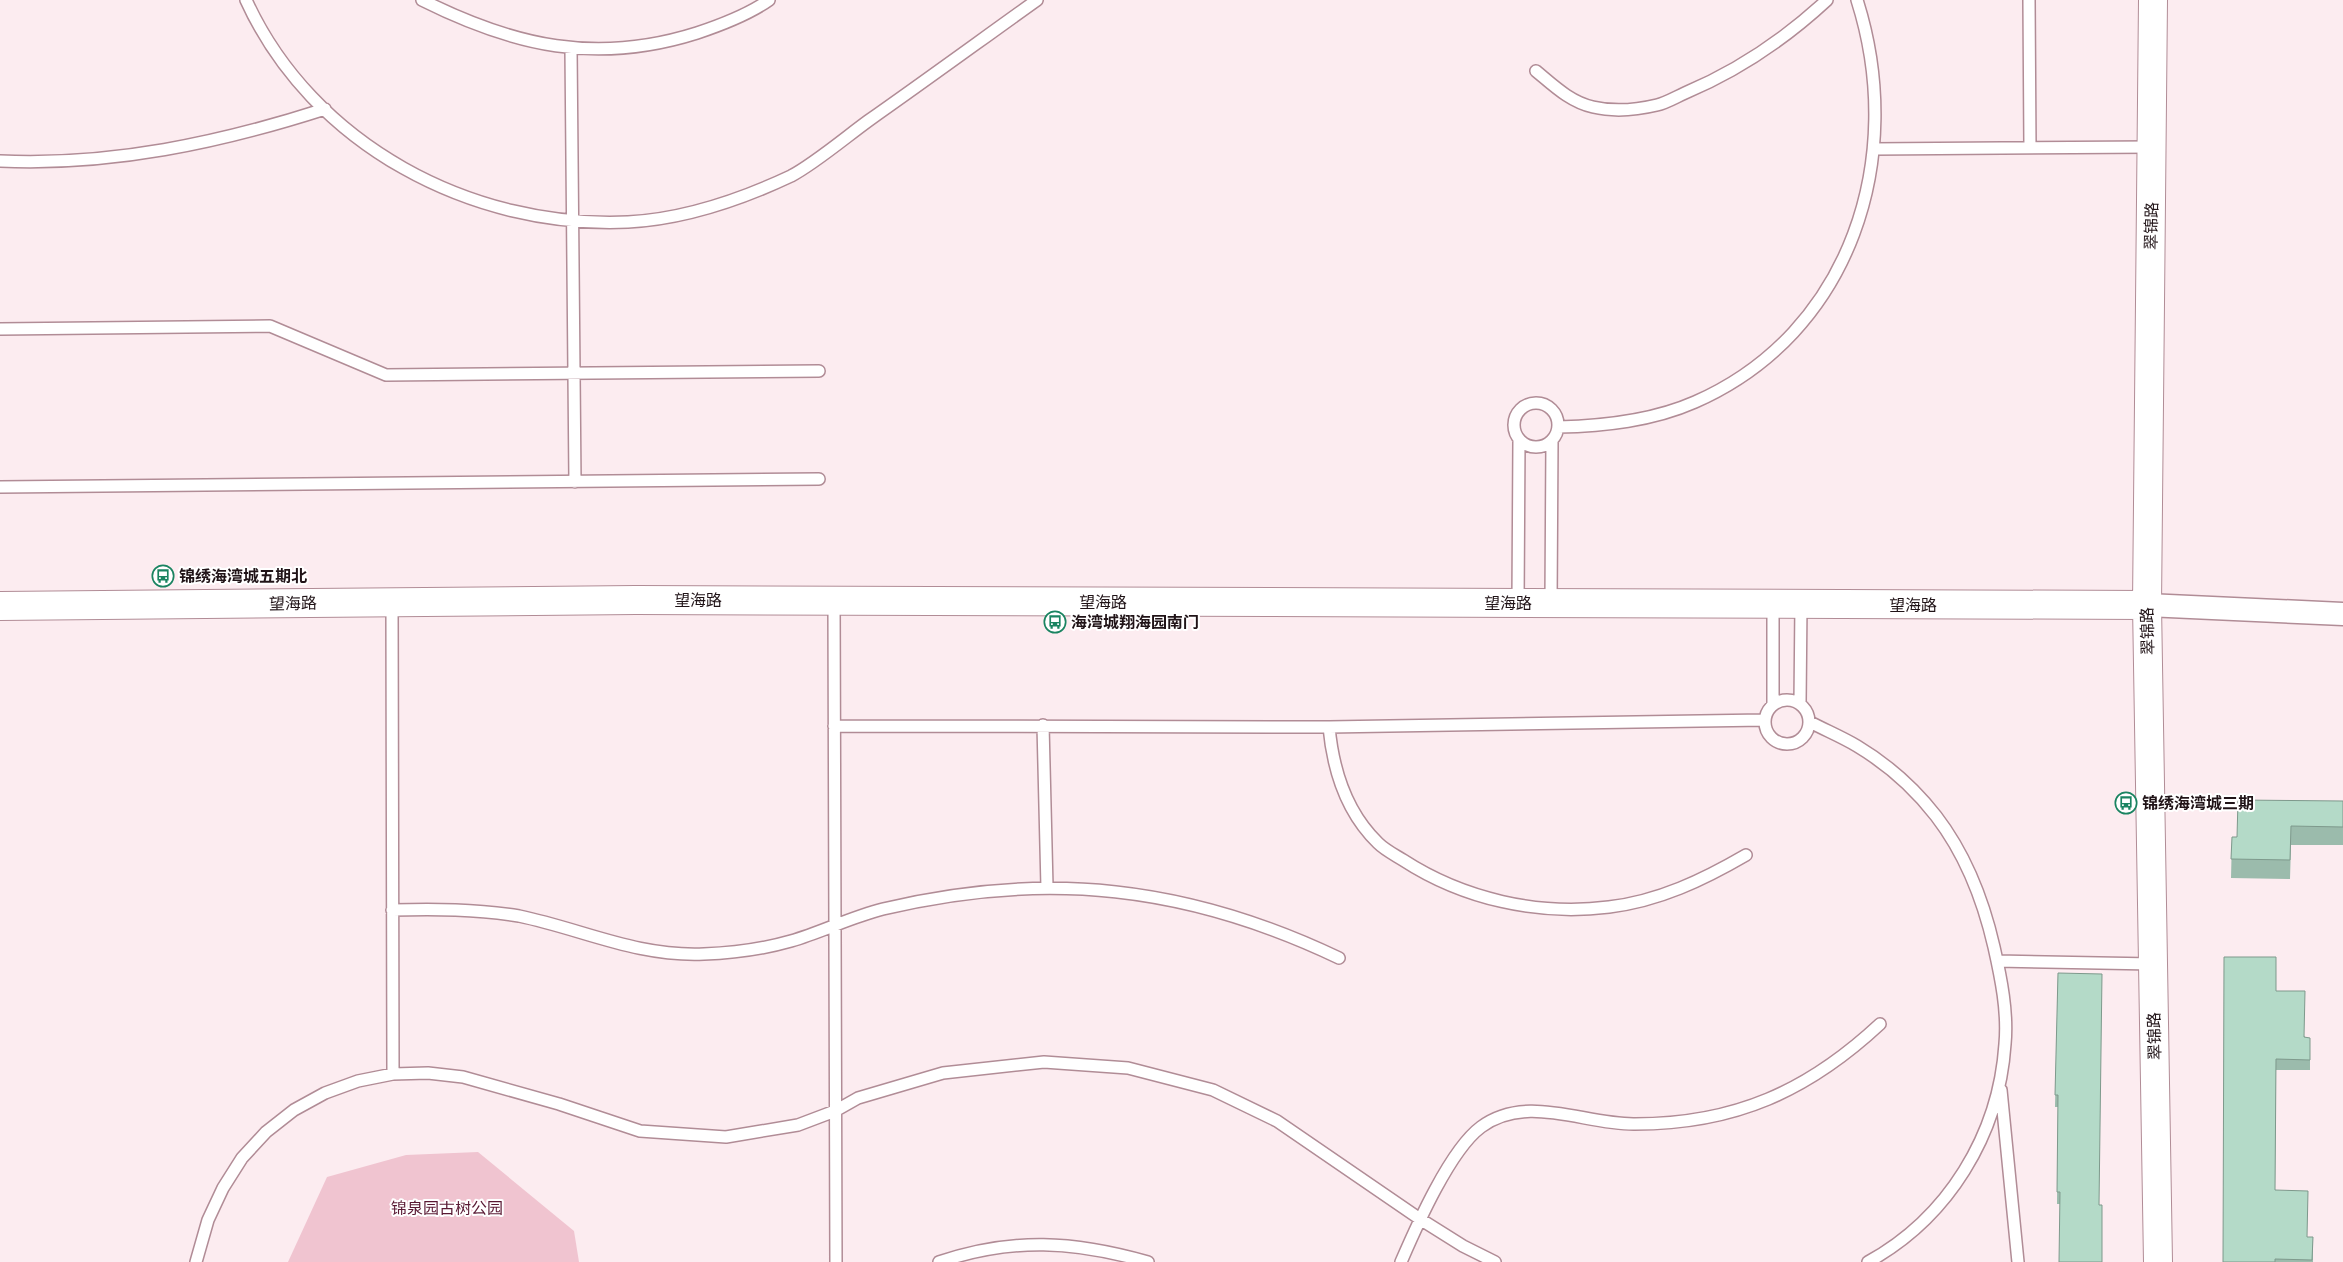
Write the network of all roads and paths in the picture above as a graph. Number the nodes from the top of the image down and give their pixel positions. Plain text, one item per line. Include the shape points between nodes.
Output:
1 (246, 0) edge
2 (422, 0) edge
3 (769, 0) edge
4 (1037, 0) edge
5 (1827, 0) edge
6 (1857, 0) edge
7 (2029, 0) edge
8 (2153, 0) edge
9 (570, 49) junction
10 (1536, 71) dead end
11 (325, 109) junction
12 (2152, 147) junction
13 (2030, 148) junction
14 (1874, 149) junction
15 (0, 161) edge
16 (572, 222) junction
17 (0, 329) edge
18 (819, 371) dead end
19 (575, 373) junction
20 (1558, 427) junction
21 (1520, 440) junction
22 (1552, 440) junction
23 (820, 479) dead end
24 (575, 482) junction
25 (0, 487) edge
26 (834, 601) junction
27 (392, 602) junction
28 (1518, 603) junction
29 (1551, 603) junction
30 (1773, 604) junction
31 (1801, 604) junction
32 (2147, 605) junction
33 (0, 606) edge
34 (2343, 614) edge
35 (1800, 703) junction
36 (1772, 704) junction
37 (1764, 720) junction
38 (1810, 722) junction
39 (1043, 725) junction
40 (834, 726) junction
41 (1329, 727) junction
42 (1746, 855) dead end
43 (1047, 887) junction
44 (392, 910) junction
45 (835, 924) junction
46 (1339, 958) dead end
47 (1997, 961) junction
48 (2153, 964) junction
49 (1880, 1024) dead end
50 (393, 1074) junction
51 (2000, 1084) junction
52 (835, 1111) junction
53 (1420, 1219) junction
54 (196, 1262) edge
55 (836, 1262) edge
56 (939, 1262) edge
57 (1148, 1262) edge
58 (1401, 1262) edge
59 (1495, 1262) edge
60 (1868, 1262) edge
61 (2018, 1262) edge
62 (2158, 1262) edge

1 - 11 lane via 289,71
2 - 9 lane via 490,30
3 - 9 lane via 720,25 672,41 621,49
4 - 16 lane via 794,174 742,198 687,214 630,222
5 - 10 lane via 1780,39 1741,64 1658,105 1625,111 1592,107 1561,93
6 - 14 lane via 1871,61
7 - 13 lane
8 - 12 street, 翠锦路
9 - 16 lane
11 - 15 lane via 204,143 143,154 81,160
11 - 16 lane via 384,157 443,189 506,211
12 - 13 lane
12 - 32 street, 翠锦路
13 - 14 lane
14 - 20 lane via 1865,202 1847,254 1820,300 1784,342 1742,376 1694,402 1643,419
16 - 19 lane
17 - 19 lane via 270,326 386,375
18 - 19 lane
19 - 24 lane
20 - 21 lane via 1550,408 1543,404 1529,404 1514,419
20 - 22 lane
21 - 22 lane via 1539,447
21 - 28 lane
22 - 29 lane
23 - 24 lane
24 - 25 lane
26 - 27 street, 望海路
26 - 28 street, 望海路
26 - 40 lane
27 - 33 street, 望海路
27 - 44 lane
28 - 29 street, 望海路
29 - 30 street, 望海路
30 - 31 street, 望海路
30 - 36 lane
31 - 32 street, 望海路
31 - 35 lane
32 - 34 street
32 - 48 street, 翠锦路
35 - 36 lane via 1781,700
35 - 38 lane
36 - 37 lane
37 - 38 lane via 1766,732 1774,741 1786,745 1798,742 1807,734
37 - 41 lane
38 - 47 lane via 1864,751 1900,778 1936,816 1965,860 1985,909
39 - 40 lane
39 - 41 lane
39 - 43 lane
40 - 45 lane
41 - 42 lane via 1338,778 1362,824 1379,844 1411,865 1464,891 1512,904 1561,910 1610,907 1658,897 1704,880
43 - 45 lane via 961,894 876,911
43 - 46 lane via 1134,893 1193,904 1259,924
44 - 45 lane via 473,909 520,917 657,952 702,954 748,950 792,940
44 - 50 lane
45 - 52 lane
47 - 48 lane
47 - 51 lane via 2004,1002 2005,1035
48 - 62 street, 翠锦路
49 - 53 lane via 1852,1051 1820,1073 1749,1107 1711,1117 1673,1123 1633,1124 1530,1110 1505,1114 1482,1126 1463,1145
50 - 52 lane via 428,1073 463,1078 559,1104 640,1131 726,1138 798,1125
50 - 54 lane via 358,1081 325,1093 294,1110 266,1132 242,1158 223,1188 208,1220
51 - 60 lane via 1988,1124 1971,1161 1947,1196 1919,1226
51 - 61 lane
52 - 53 lane via 858,1098 944,1073 1044,1062 1128,1068 1213,1090 1277,1122
52 - 55 lane
53 - 58 lane
53 - 59 lane
56 - 57 lane via 1010,1245 1058,1244 1106,1250

